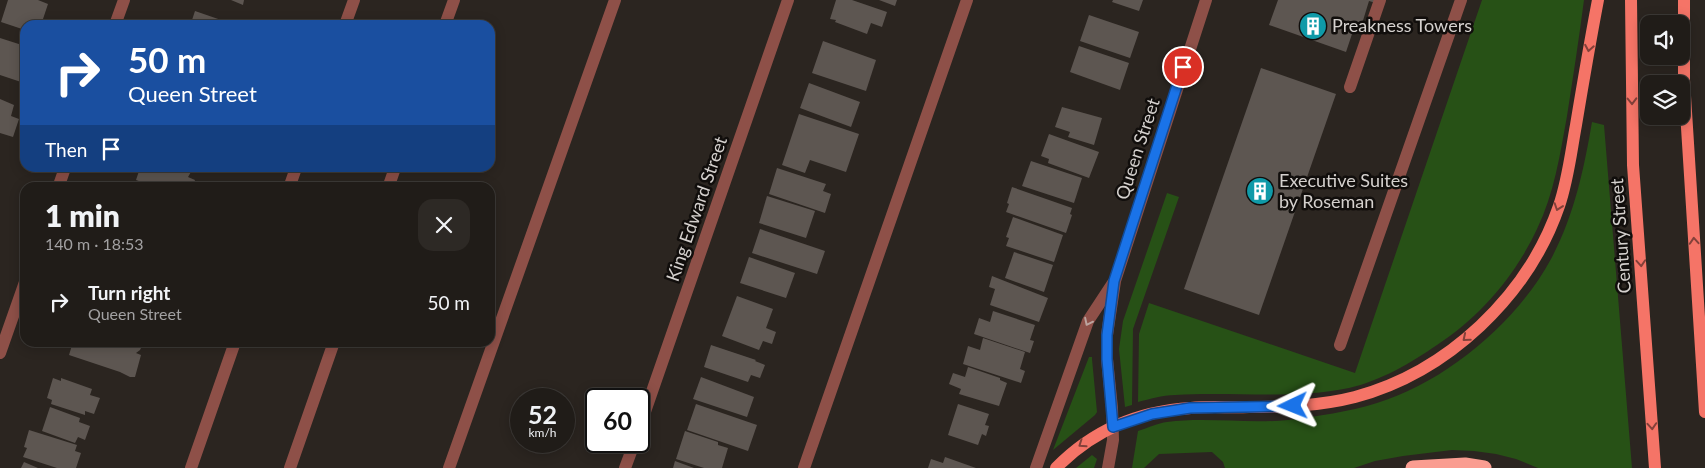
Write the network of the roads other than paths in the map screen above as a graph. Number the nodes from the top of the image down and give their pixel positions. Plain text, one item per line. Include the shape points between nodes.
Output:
1 (124, 0) edge
2 (354, 0) edge
3 (454, 0) edge
4 (615, 0) edge
5 (788, 0) edge
6 (967, 0) edge
7 (1206, 0) edge
8 (1380, 0) edge
9 (1461, 0) edge
10 (1598, 0) edge
11 (1631, 0) edge
12 (1684, 0) edge
13 (117, 20) edge
14 (347, 20) edge
15 (447, 20) edge
16 (1350, 87) dead end
17 (1114, 281) junction
18 (20, 296) edge
19 (495, 338) edge
20 (1340, 345) dead end
21 (233, 347) edge
22 (332, 347) edge
23 (492, 347) edge
24 (0, 353) edge
25 (650, 397) edge
26 (1705, 412) edge
27 (1113, 427) junction
28 (631, 453) edge
29 (191, 468) edge
30 (290, 468) edge
31 (449, 468) edge
32 (625, 468) edge
33 (804, 468) edge
34 (1036, 468) edge
35 (1056, 468) edge
36 (1108, 468) edge
37 (1413, 468) edge
38 (1484, 468) edge
39 (1655, 468) edge

1 - 13 street
2 - 14 street
3 - 15 street
4 - 19 street
5 - 25 street, King Edward Street
6 - 33 street
7 - 17 street, Queen Street
8 - 16 street
9 - 20 street
10 -> 27 main road via 1566,182 1552,225 1531,266 1517,285 1468,337 1415,373 1354,397 1293,406 1180,409
11 -> 39 main road, Century Street via 1633,165
26 -> 12 main road via 1684,80
17 - 27 street, Queen Street via 1107,335
17 -> 34 street, Queen Street via 1088,321
18 - 24 street
21 - 29 street
22 - 30 street
23 - 31 street
27 -> 35 main road via 1086,441
27 - 36 street, Queen Street
28 - 32 street
37 - 38 highway via 1465,465

